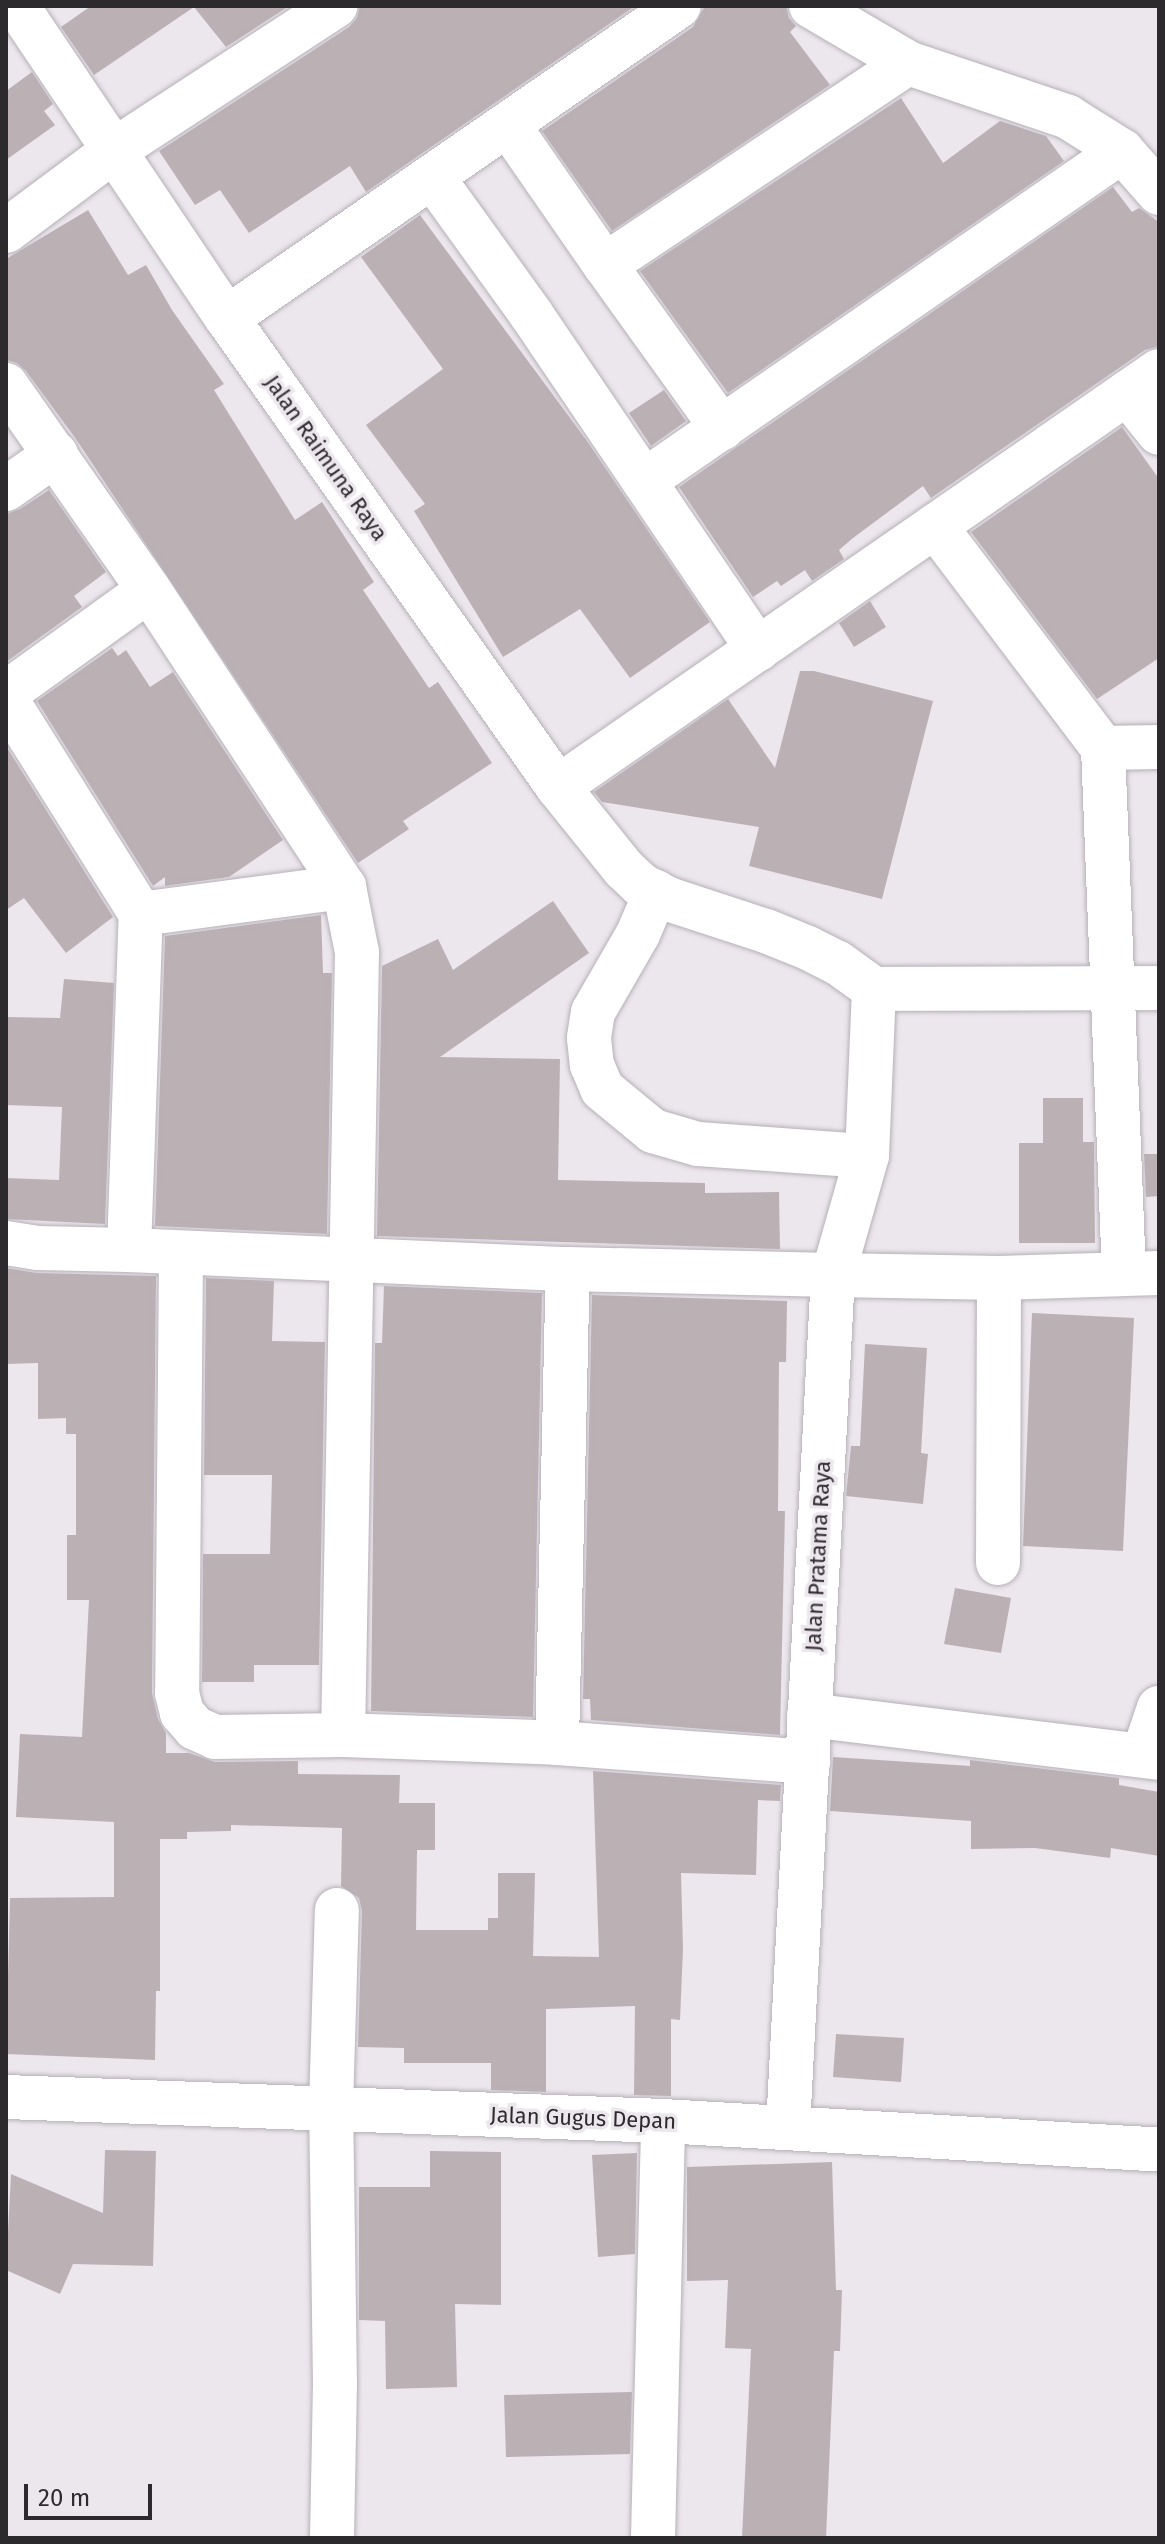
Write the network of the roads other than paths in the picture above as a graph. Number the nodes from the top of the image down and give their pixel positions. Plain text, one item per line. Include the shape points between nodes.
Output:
1 (17, 6) edge
2 (679, 6) edge
3 (811, 6) edge
4 (320, 10) edge
5 (908, 63) junction
6 (508, 125) junction
7 (116, 149) junction
8 (1122, 151) junction
9 (433, 178) junction
10 (1159, 193) edge
11 (6, 231) edge
12 (605, 265) junction
13 (227, 318) junction
14 (1143, 382) edge
15 (6, 385) edge
16 (722, 428) junction
17 (1159, 433) edge
18 (56, 454) junction
19 (644, 481) junction
20 (6, 489) edge
21 (935, 526) junction
22 (149, 590) junction
23 (758, 649) junction
24 (6, 696) edge
25 (1159, 747) edge
26 (1103, 748) junction
27 (558, 787) junction
28 (344, 887) junction
29 (656, 892) junction
30 (141, 914) junction
31 (1159, 988) edge
32 (874, 989) junction
33 (1112, 989) junction
34 (867, 1156) junction
35 (6, 1243) edge
36 (129, 1250) junction
37 (181, 1254) junction
38 (351, 1260) junction
39 (568, 1269) junction
40 (1141, 1274) edge
41 (833, 1275) junction
42 (999, 1278) junction
43 (998, 1563) dead end
44 (1159, 1708) edge
45 (809, 1715) junction
46 (343, 1735) junction
47 (557, 1743) junction
48 (1151, 1756) edge
49 (808, 1762) junction
50 (337, 1910) dead end
51 (6, 2097) edge
52 (331, 2108) junction
53 (663, 2121) junction
54 (788, 2127) junction
55 (1159, 2150) edge
56 (332, 2538) edge
57 (653, 2538) edge

1 - 7 street, Jalan Raimuna Raya
2 - 6 street
3 - 5 street
4 - 7 street
5 - 8 street via 1068,117
5 - 12 street
6 - 9 street
6 - 12 street
7 - 11 street
7 - 13 street, Jalan Raimuna Raya
8 - 10 street
8 - 16 street
9 - 13 street
9 - 19 street
12 - 16 street
13 - 27 street, Jalan Raimuna Raya
14 - 17 street
14 - 21 street
15 - 18 street
16 - 19 street
18 - 20 street
18 - 22 street
19 - 23 street
21 - 23 street
21 - 26 street
22 - 24 street
22 - 28 street
23 - 27 street
24 - 30 street
25 - 26 street
26 - 33 street
27 - 29 street, Jalan Raimuna Raya via 624,869
28 - 30 street
28 - 38 street via 357,952
29 - 32 street, Jalan Raimuna Raya via 808,948
29 - 34 street via 593,1012 592,1065 602,1089 653,1131 698,1144
30 - 36 street
31 - 33 street
32 - 33 street
32 - 34 street, Jalan Pratama Raya
33 - 40 street
34 - 41 street, Jalan Pratama Raya
35 - 36 street
36 - 37 street
37 - 38 street
37 - 46 street via 177,1693 182,1713 195,1728 215,1737
38 - 39 street
38 - 46 street
39 - 41 street
39 - 47 street
40 - 42 street
41 - 42 street
41 - 45 street, Jalan Pratama Raya
42 - 43 street
44 - 48 street
45 - 48 street
45 - 49 street, Jalan Pratama Raya
46 - 47 street
47 - 49 street
49 - 54 street, Jalan Pratama Raya
50 - 52 street
51 - 52 street, Jalan Gugus Depan
52 - 53 street, Jalan Gugus Depan
52 - 56 street
53 - 54 street, Jalan Gugus Depan
53 - 57 street
54 - 55 street, Jalan Gugus Depan

